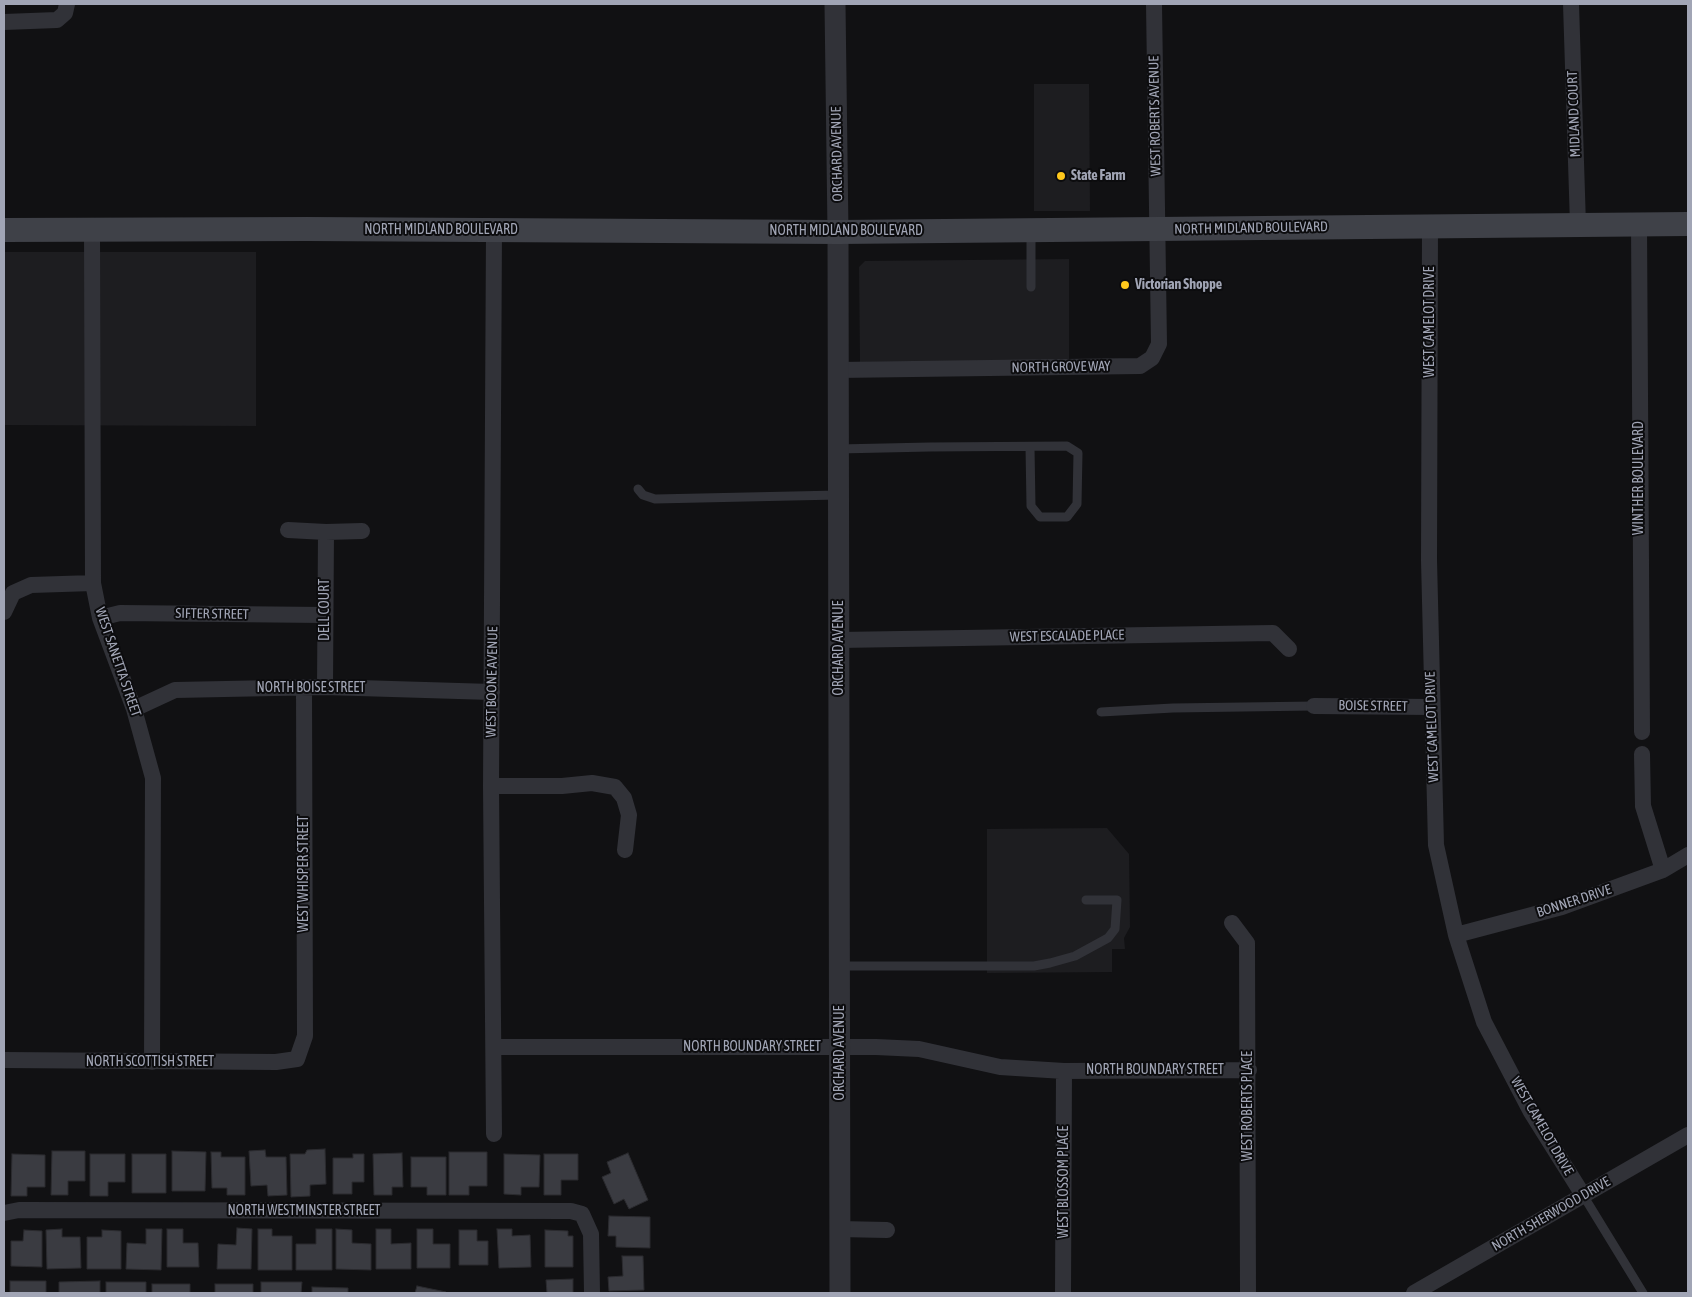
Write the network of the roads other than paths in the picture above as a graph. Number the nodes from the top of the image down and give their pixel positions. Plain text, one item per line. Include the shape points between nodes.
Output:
1 (67, 4) edge
2 (835, 4) edge
3 (1154, 4) edge
4 (1571, 4) edge
5 (4, 22) edge
6 (1639, 224) junction
7 (1688, 224) edge
8 (1578, 225) junction
9 (1430, 226) junction
10 (1157, 229) junction
11 (4, 230) edge
12 (494, 230) junction
13 (1032, 230) junction
14 (92, 231) junction
15 (838, 232) junction
16 (1031, 287) dead end
17 (838, 370) junction
18 (1030, 446) junction
19 (838, 449) junction
20 (638, 489) dead end
21 (838, 495) junction
22 (288, 530) dead end
23 (362, 531) dead end
24 (326, 532) junction
25 (93, 582) junction
26 (4, 612) edge
27 (324, 615) junction
28 (100, 618) junction
29 (839, 640) junction
30 (1289, 649) dead end
31 (304, 688) junction
32 (325, 688) junction
33 (492, 692) junction
34 (1314, 706) joint
35 (1431, 707) junction
36 (134, 709) junction
37 (1101, 712) dead end
38 (1642, 732) dead end
39 (1642, 754) dead end
40 (491, 786) junction
41 (625, 850) dead end
42 (1688, 855) edge
43 (1663, 870) junction
44 (1086, 900) dead end
45 (1232, 923) dead end
46 (1456, 936) junction
47 (840, 966) junction
48 (494, 1047) junction
49 (839, 1047) junction
50 (296, 1059) joint
51 (4, 1060) edge
52 (152, 1062) junction
53 (1064, 1070) junction
54 (1249, 1070) junction
55 (494, 1134) dead end
56 (1688, 1135) edge
57 (1583, 1195) junction
58 (4, 1213) edge
59 (839, 1229) junction
60 (887, 1230) dead end
61 (592, 1293) edge
62 (840, 1293) edge
63 (1064, 1293) edge
64 (1248, 1293) edge
65 (1414, 1293) edge
66 (1643, 1293) edge

1 - 5 street via 65,13 57,20
2 - 15 street, ORCHARD AVENUE
3 - 10 street, WEST ROBERTS AVENUE
4 - 8 street, MIDLAND COURT
6 - 7 main road, NORTH MIDLAND BOULEVARD
6 - 8 main road, NORTH MIDLAND BOULEVARD
6 - 38 street, WINTHER BOULEVARD
8 - 9 main road, NORTH MIDLAND BOULEVARD
9 - 10 main road, NORTH MIDLAND BOULEVARD
9 - 35 street, WEST CAMELOT DRIVE
10 - 13 main road, NORTH MIDLAND BOULEVARD
10 - 17 street, NORTH GROVE WAY via 1159,344 1152,358 1140,366
11 - 14 main road, NORTH MIDLAND BOULEVARD
12 - 14 main road, NORTH MIDLAND BOULEVARD
12 - 15 main road, NORTH MIDLAND BOULEVARD
12 - 33 street, WEST BOONE AVENUE
13 - 15 main road, NORTH MIDLAND BOULEVARD
13 - 16 lane
14 - 25 street, WEST SANETTA STREET
15 - 17 street, ORCHARD AVENUE
17 - 19 street, ORCHARD AVENUE
18 - 18 lane via 1067,446 1078,453 1077,504 1067,517 1040,517 1032,506
18 - 19 lane
19 - 21 street, ORCHARD AVENUE
20 - 21 lane via 643,495 655,499
21 - 29 street, ORCHARD AVENUE
22 - 24 street
23 - 24 street
24 - 27 street, DELL COURT
25 - 26 street via 31,585 12,593
25 - 28 street, WEST SANETTA STREET
27 - 28 street, SIFTER STREET via 120,613
27 - 32 street, DELL COURT
28 - 36 street, WEST SANETTA STREET
29 - 30 street, WEST ESCALADE PLACE via 1273,633
29 - 47 street, ORCHARD AVENUE
31 - 32 street, NORTH BOISE STREET
31 - 36 street, NORTH BOISE STREET via 175,690
31 - 50 street, WEST WHISPER STREET via 304,1036
32 - 33 street, NORTH BOISE STREET
33 - 40 street, WEST BOONE AVENUE
34 - 35 street, BOISE STREET
34 - 37 lane
35 - 46 street, WEST CAMELOT DRIVE via 1436,845
36 - 52 street, WEST SANETTA STREET via 153,778
39 - 43 street via 1643,806
40 - 41 street via 592,783 615,787 624,798 629,815
40 - 48 street, WEST BOONE AVENUE
42 - 43 street, BONNER DRIVE
43 - 46 street, BONNER DRIVE via 1562,907
44 - 47 lane via 1117,900 1115,929 1108,938 1075,956 1050,963 1034,966
45 - 54 street, WEST ROBERTS PLACE via 1247,943
46 - 57 street, WEST CAMELOT DRIVE via 1484,1022 1531,1112
47 - 49 street, ORCHARD AVENUE
48 - 49 street, NORTH BOUNDARY STREET
48 - 55 street, WEST BOONE AVENUE
49 - 53 street, NORTH BOUNDARY STREET via 919,1049 1000,1067
49 - 59 street, ORCHARD AVENUE
50 - 52 street, NORTH SCOTTISH STREET via 276,1062
51 - 52 street, NORTH SCOTTISH STREET
53 - 54 street, NORTH BOUNDARY STREET
53 - 63 street, WEST BLOSSOM PLACE
54 - 64 street, WEST ROBERTS PLACE
56 - 57 street, NORTH SHERWOOD DRIVE
57 - 65 street, NORTH SHERWOOD DRIVE
57 - 66 lane
58 - 61 street, NORTH WESTMINSTER STREET via 19,1210 571,1211 582,1214 591,1234
59 - 60 street
59 - 62 street, ORCHARD AVENUE

